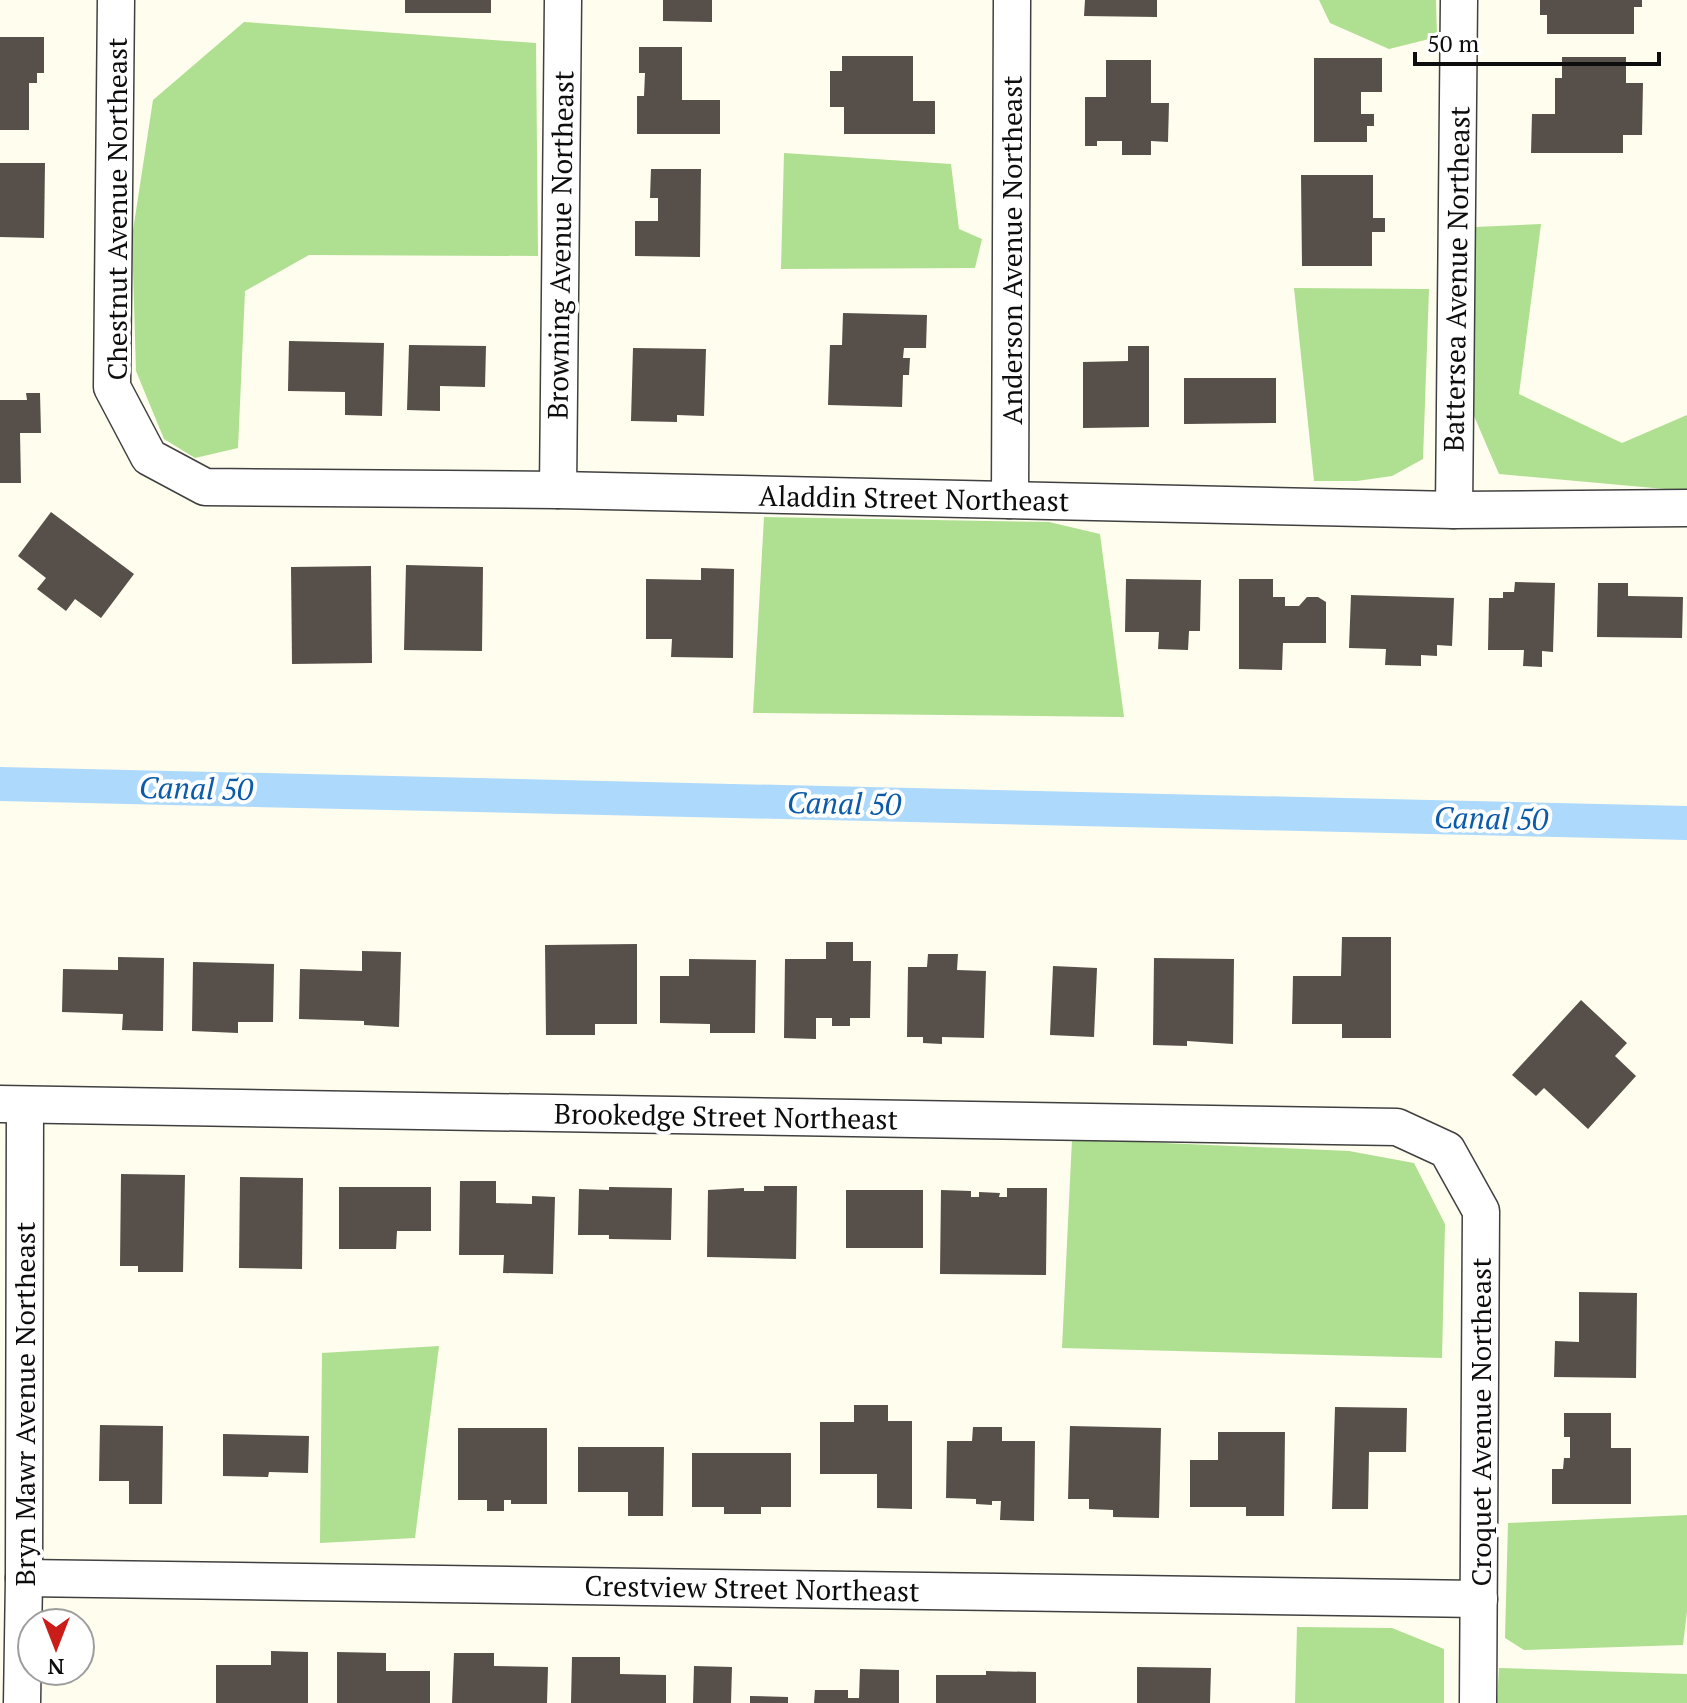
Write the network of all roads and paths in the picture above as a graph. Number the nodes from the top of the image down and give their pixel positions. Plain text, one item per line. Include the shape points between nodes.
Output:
1 (116, 0) edge
2 (563, 0) edge
3 (1012, 0) edge
4 (1459, 0) edge
5 (149, 457) joint
6 (558, 490) junction
7 (1010, 500) junction
8 (1687, 508) edge
9 (1454, 510) junction
10 (12, 1104) edge
11 (1447, 1150) joint
12 (24, 1578) junction
13 (1479, 1599) junction
14 (22, 1703) edge
15 (1478, 1703) edge

1 - 5 street, Chestnut Avenue Northeast via 112,387
2 - 6 street, Browning Avenue Northeast
3 - 7 street, Anderson Avenue Northeast
4 - 9 street, Battersea Avenue Northeast
5 - 6 street, Aladdin Street Northeast via 205,487
6 - 7 street, Aladdin Street Northeast
7 - 9 street, Aladdin Street Northeast
8 - 9 street, Aladdin Street Northeast
10 - 11 street, Brookedge Street Northeast via 1397,1127
10 - 12 street, Bryn Mawr Avenue Northeast
11 - 13 street, Croquet Avenue Northeast via 1481,1211
12 - 13 street, Crestview Street Northeast
12 - 14 street, Bryn Mawr Avenue Northeast
13 - 15 street, Croquet Avenue Northeast

